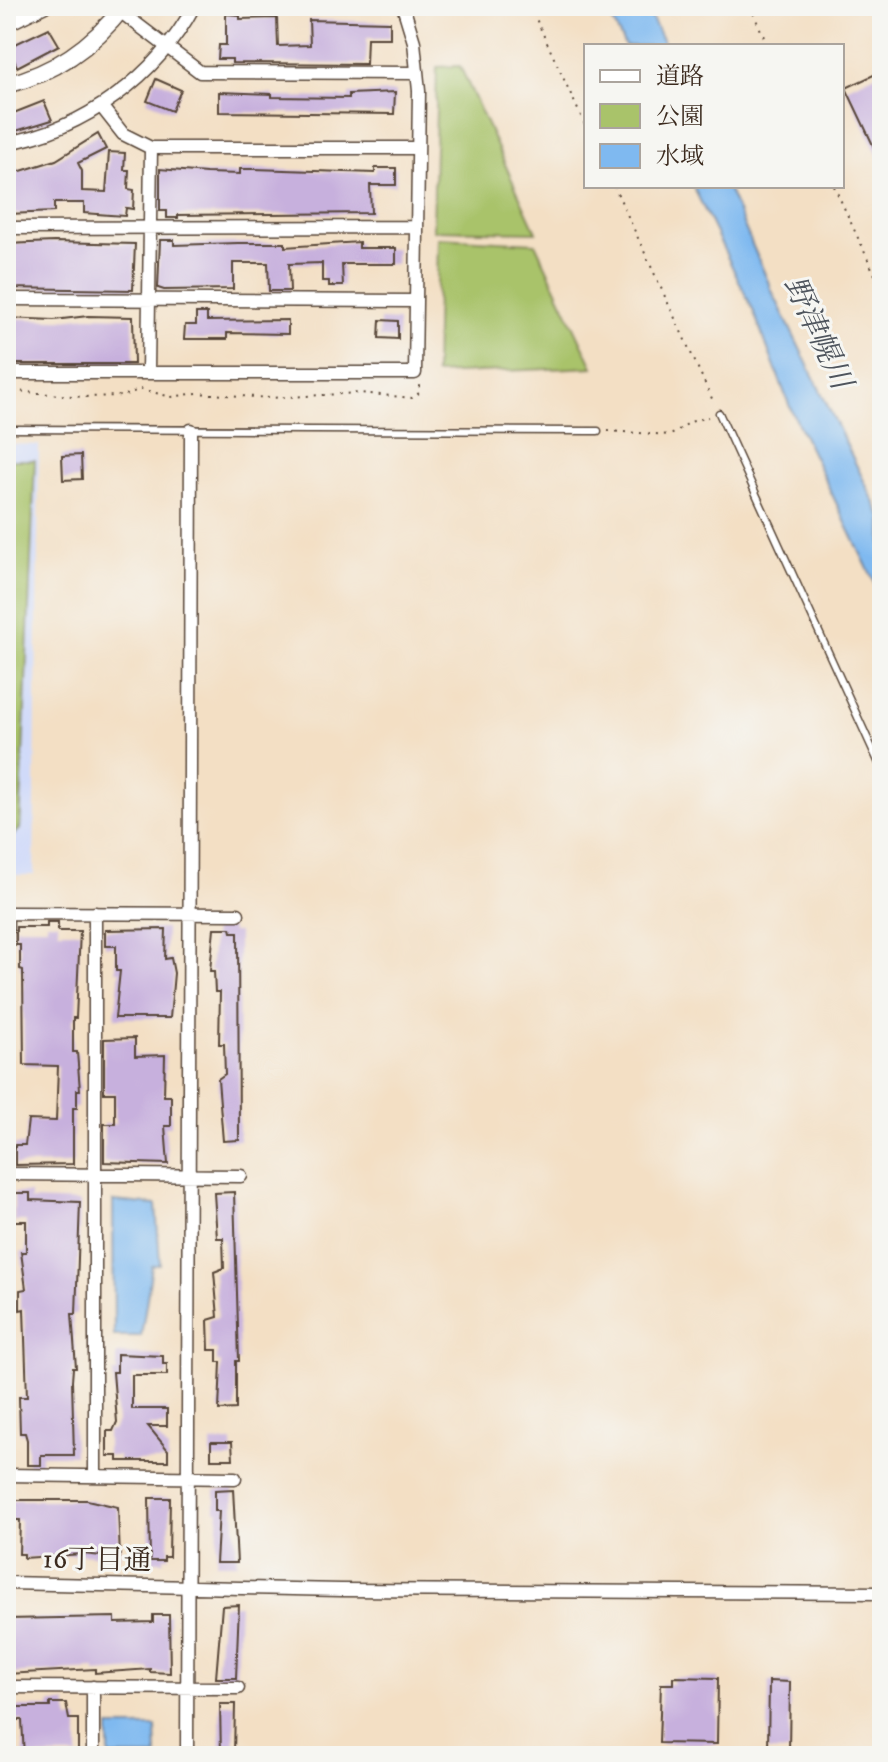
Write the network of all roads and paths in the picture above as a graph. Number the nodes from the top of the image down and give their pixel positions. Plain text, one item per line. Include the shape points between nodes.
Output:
1 (45, 6) edge
2 (194, 6) edge
3 (403, 6) edge
4 (530, 6) edge
5 (750, 6) edge
6 (119, 8) edge
7 (6, 25) edge
8 (767, 44) edge
9 (166, 49) junction
10 (417, 73) junction
11 (6, 85) edge
12 (101, 106) junction
13 (584, 123) edge
14 (6, 143) edge
15 (151, 148) junction
16 (418, 148) junction
17 (615, 188) edge
18 (835, 188) edge
19 (149, 227) junction
20 (416, 227) junction
21 (6, 228) edge
22 (882, 290) edge
23 (6, 299) edge
24 (148, 300) junction
25 (416, 301) junction
26 (6, 373) edge
27 (148, 373) junction
28 (415, 373) junction
29 (6, 390) edge
30 (719, 413) junction
31 (6, 429) edge
32 (191, 430) junction
33 (598, 431) joint
34 (882, 770) edge
35 (6, 913) edge
36 (95, 913) junction
37 (238, 914) dead end
38 (191, 915) junction
39 (6, 979) edge
40 (6, 1174) edge
41 (95, 1175) junction
42 (190, 1176) junction
43 (241, 1176) dead end
44 (6, 1475) edge
45 (95, 1476) junction
46 (188, 1477) junction
47 (235, 1478) dead end
48 (6, 1583) edge
49 (188, 1585) junction
50 (882, 1593) edge
51 (6, 1687) edge
52 (93, 1687) junction
53 (187, 1687) junction
54 (238, 1688) dead end
55 (93, 1756) edge
56 (187, 1756) edge

1 - 7 street
2 - 9 street
3 - 10 street
4 - 13 path
5 - 8 path
6 - 9 street
6 - 11 street via 81,51 58,66
9 - 10 street via 200,72
9 - 12 street
10 - 16 street
12 - 14 street via 48,132
12 - 15 street via 123,134
15 - 16 street
15 - 19 street
16 - 20 street
17 - 30 path
18 - 22 path
19 - 20 street
19 - 21 street
19 - 24 street
20 - 25 street
23 - 24 street
24 - 25 street
24 - 27 street
25 - 28 street
26 - 27 street
27 - 28 street
28 - 29 path via 419,393 412,398 359,393 171,397 141,389 123,396 82,397
30 - 33 path via 671,435
30 - 34 lane
31 - 32 lane
32 - 33 lane
32 - 38 street
35 - 36 street
35 - 39 street
36 - 38 street
36 - 41 street
37 - 38 street
38 - 42 street
40 - 41 street
41 - 42 street
41 - 45 street
42 - 43 street
42 - 46 street
44 - 45 street
45 - 46 street
46 - 47 street
46 - 49 street
48 - 49 street, 16丁目通
49 - 50 street, 16丁目通
49 - 53 street
51 - 52 street
52 - 53 street
52 - 55 street
53 - 54 street
53 - 56 street

